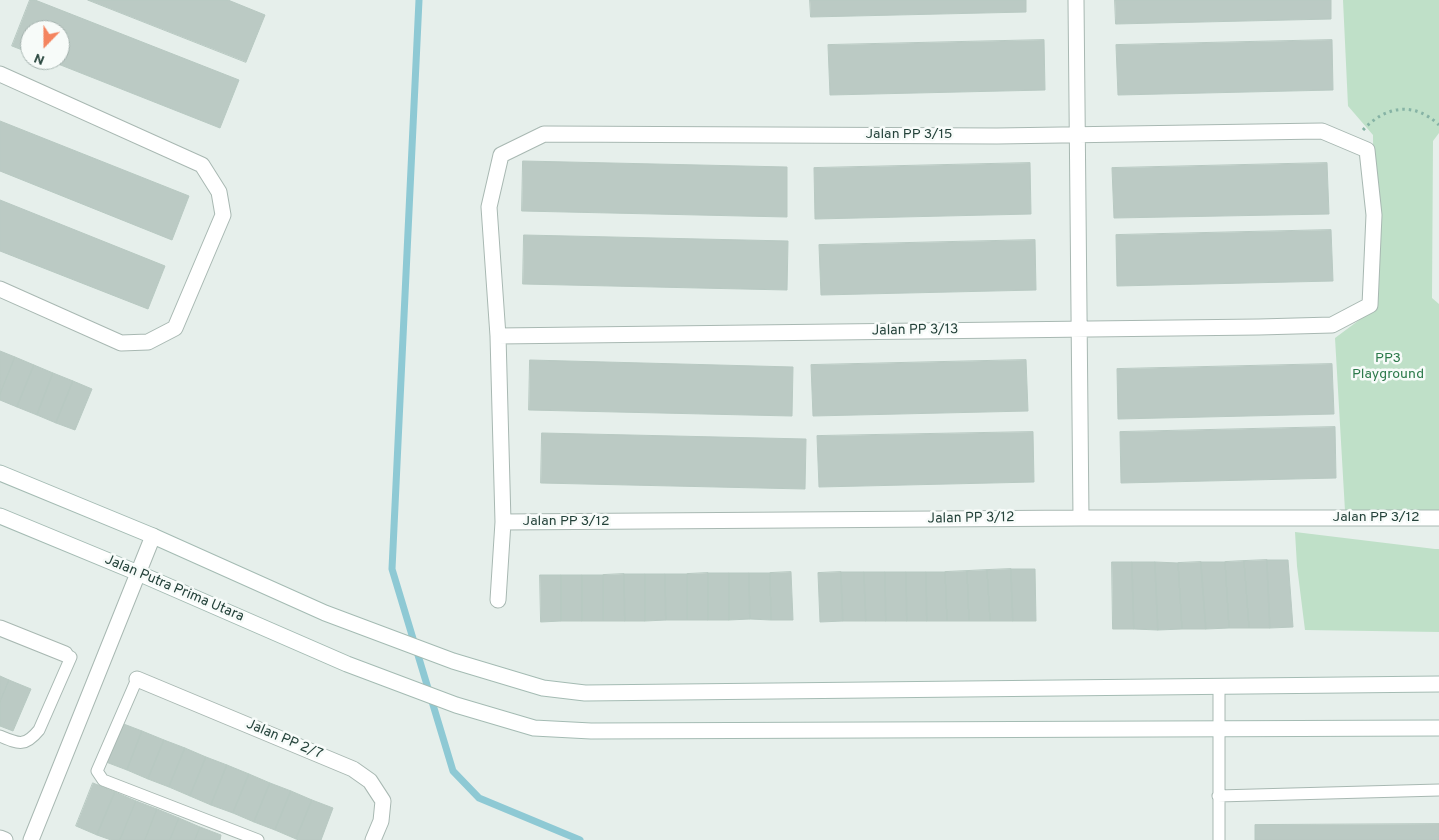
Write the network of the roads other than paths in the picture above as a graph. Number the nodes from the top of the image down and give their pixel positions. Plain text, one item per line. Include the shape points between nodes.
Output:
1 (1076, 0) edge
2 (0, 74) edge
3 (1077, 134) junction
4 (0, 289) edge
5 (1332, 325) joint
6 (1078, 329) junction
7 (498, 336) junction
8 (0, 472) edge
9 (0, 516) edge
10 (1081, 518) junction
11 (1439, 518) edge
12 (503, 522) junction
13 (153, 536) junction
14 (138, 573) junction
15 (498, 600) dead end
16 (0, 628) edge
17 (65, 654) joint
18 (137, 679) joint
19 (1439, 684) edge
20 (1219, 686) junction
21 (1439, 728) edge
22 (1218, 729) junction
23 (0, 736) edge
24 (1439, 790) edge
25 (1218, 796) junction
26 (0, 838) edge
27 (5, 840) edge
28 (31, 840) edge
29 (258, 840) edge
30 (373, 840) edge
31 (1218, 840) edge

1 - 3 street
2 - 4 street via 202,165 219,192 224,215 175,328 148,342 122,343
3 - 5 street, Jalan PP 3/15 via 1322,131 1367,150 1374,215 1370,305
3 - 6 street
3 - 7 street, Jalan PP 3/15 via 544,134 501,155 489,208
5 - 6 street, Jalan PP 3/13
6 - 7 street, Jalan PP 3/13
6 - 10 street
7 - 12 street
8 - 13 street
9 - 14 street, Jalan Putra Prima Utara
10 - 11 street, Jalan PP 3/12
10 - 12 street, Jalan PP 3/12
12 - 15 street
13 - 14 street
13 - 20 street via 325,613 453,661 543,688 585,693
14 - 22 street, Jalan Putra Prima Utara via 347,664 456,705 534,728 591,731
14 - 28 street
16 - 17 street
17 - 23 lane via 71,657 39,730 31,739 17,744
18 - 29 lane via 97,771 103,780
18 - 30 street, Jalan PP 2/7 via 353,769 370,780 382,801 381,821
19 - 20 street
20 - 22 lane
21 - 22 street, Jalan Putra Prima Utara
22 - 25 lane
24 - 25 lane
25 - 31 lane
26 - 27 street

